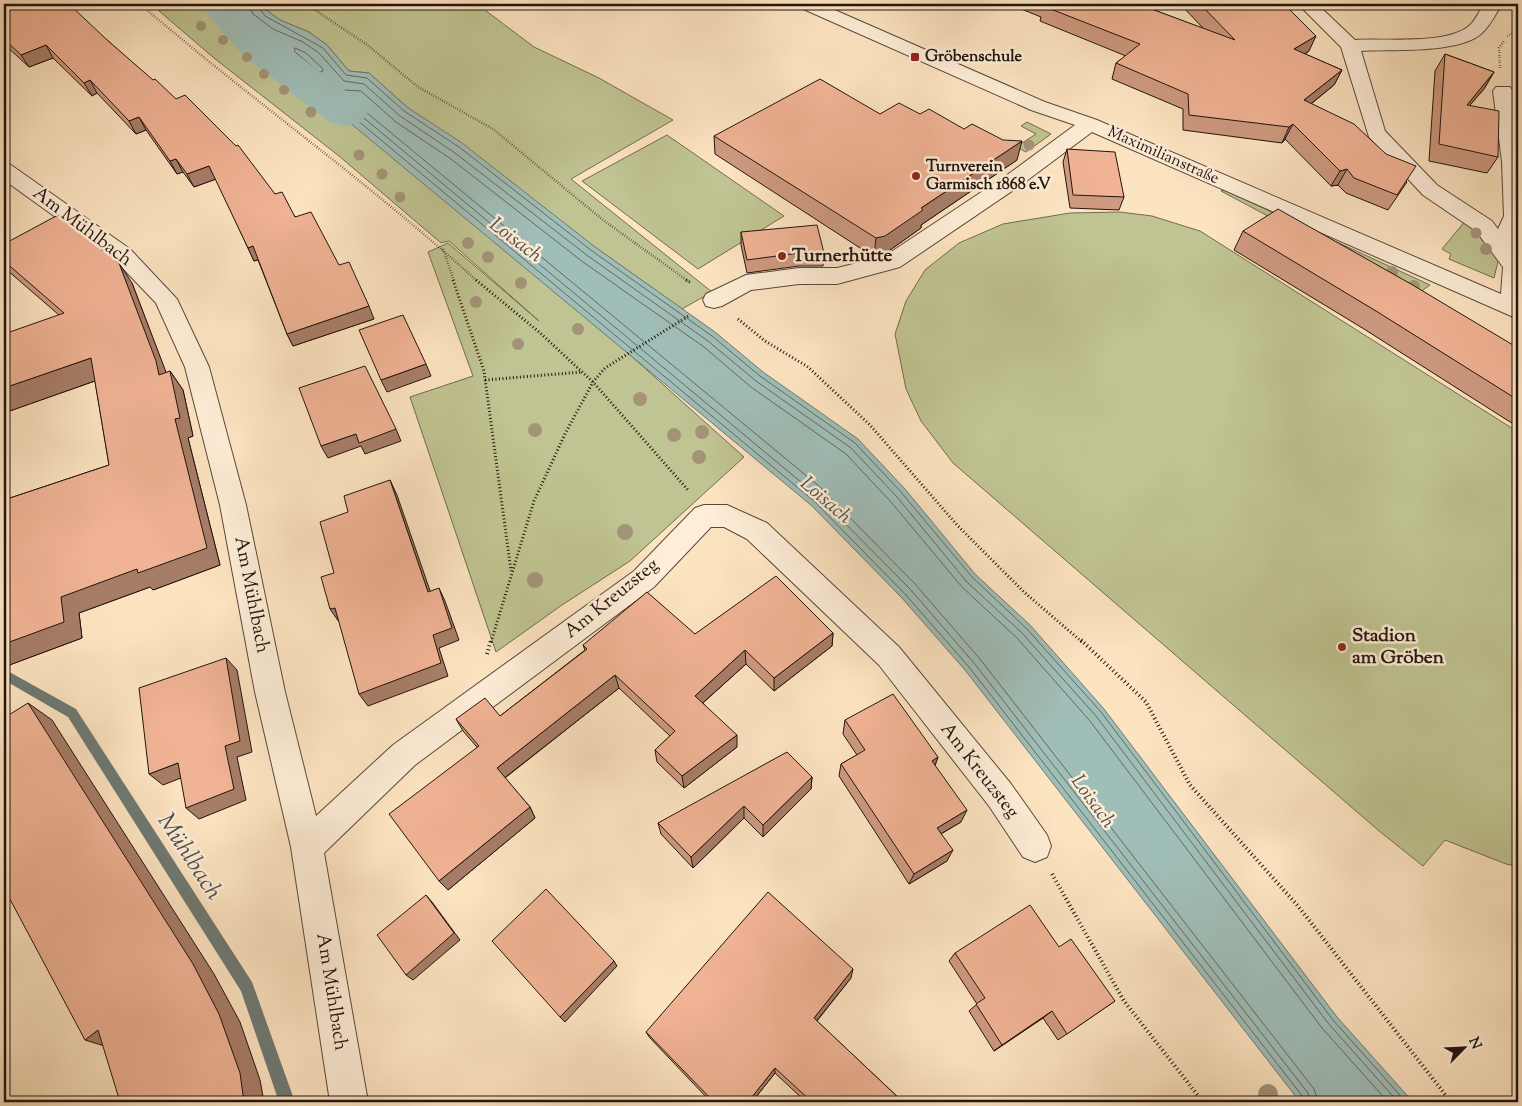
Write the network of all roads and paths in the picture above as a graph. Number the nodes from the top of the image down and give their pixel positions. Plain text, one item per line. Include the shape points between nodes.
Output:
1 (140, 4) edge
2 (306, 4) edge
3 (807, 4) edge
4 (1307, 4) edge
5 (1493, 4) edge
6 (1518, 31) edge
7 (1350, 46) junction
8 (1337, 72) edge
9 (1362, 81) junction
10 (1503, 91) joint
11 (1090, 124) junction
12 (4, 170) edge
13 (442, 248) junction
14 (1514, 266) junction
15 (714, 300) junction
16 (1515, 309) edge
17 (583, 372) junction
18 (485, 380) junction
19 (593, 382) junction
20 (704, 516) junction
21 (511, 575) junction
22 (479, 700) junction
23 (1036, 846) joint
24 (307, 847) junction
25 (349, 1102) edge
26 (1202, 1102) edge
27 (1451, 1102) edge

1 - 13 path via 202,58
2 - 15 path via 366,44 418,87 494,129 603,220
3 - 11 street, Maximilianstraße via 1038,106
4 - 7 street
5 - 7 street via 1473,32 1455,39
6 - 10 path via 1509,34 1498,48
7 - 9 street
8 - 9 street
9 - 14 street via 1376,133 1430,190 1484,226
10 - 14 street via 1515,216 1507,232
11 - 15 street via 892,262 837,276 799,276 746,283
11 - 16 street, Maximilianstraße
12 - 24 street, Am Mühlbach via 122,254 166,299 196,368 233,504 270,692
13 - 17 path
13 - 18 path
14 - 16 street
15 - 19 path via 605,368
15 - 27 path via 765,340 815,373 870,425 957,525 1024,592 1146,702 1190,785 1298,906
17 - 18 path
17 - 19 path
18 - 21 path
19 - 20 path via 684,484
19 - 21 path via 534,501
20 - 22 street, Am Kreuzsteg via 644,579
20 - 23 street, Am Kreuzsteg via 727,516 757,531 889,656 1000,795
21 - 22 path via 487,653
22 - 24 street, Am Kreuzsteg via 404,755
23 - 26 path via 1124,1001
24 - 25 street, Am Mühlbach

